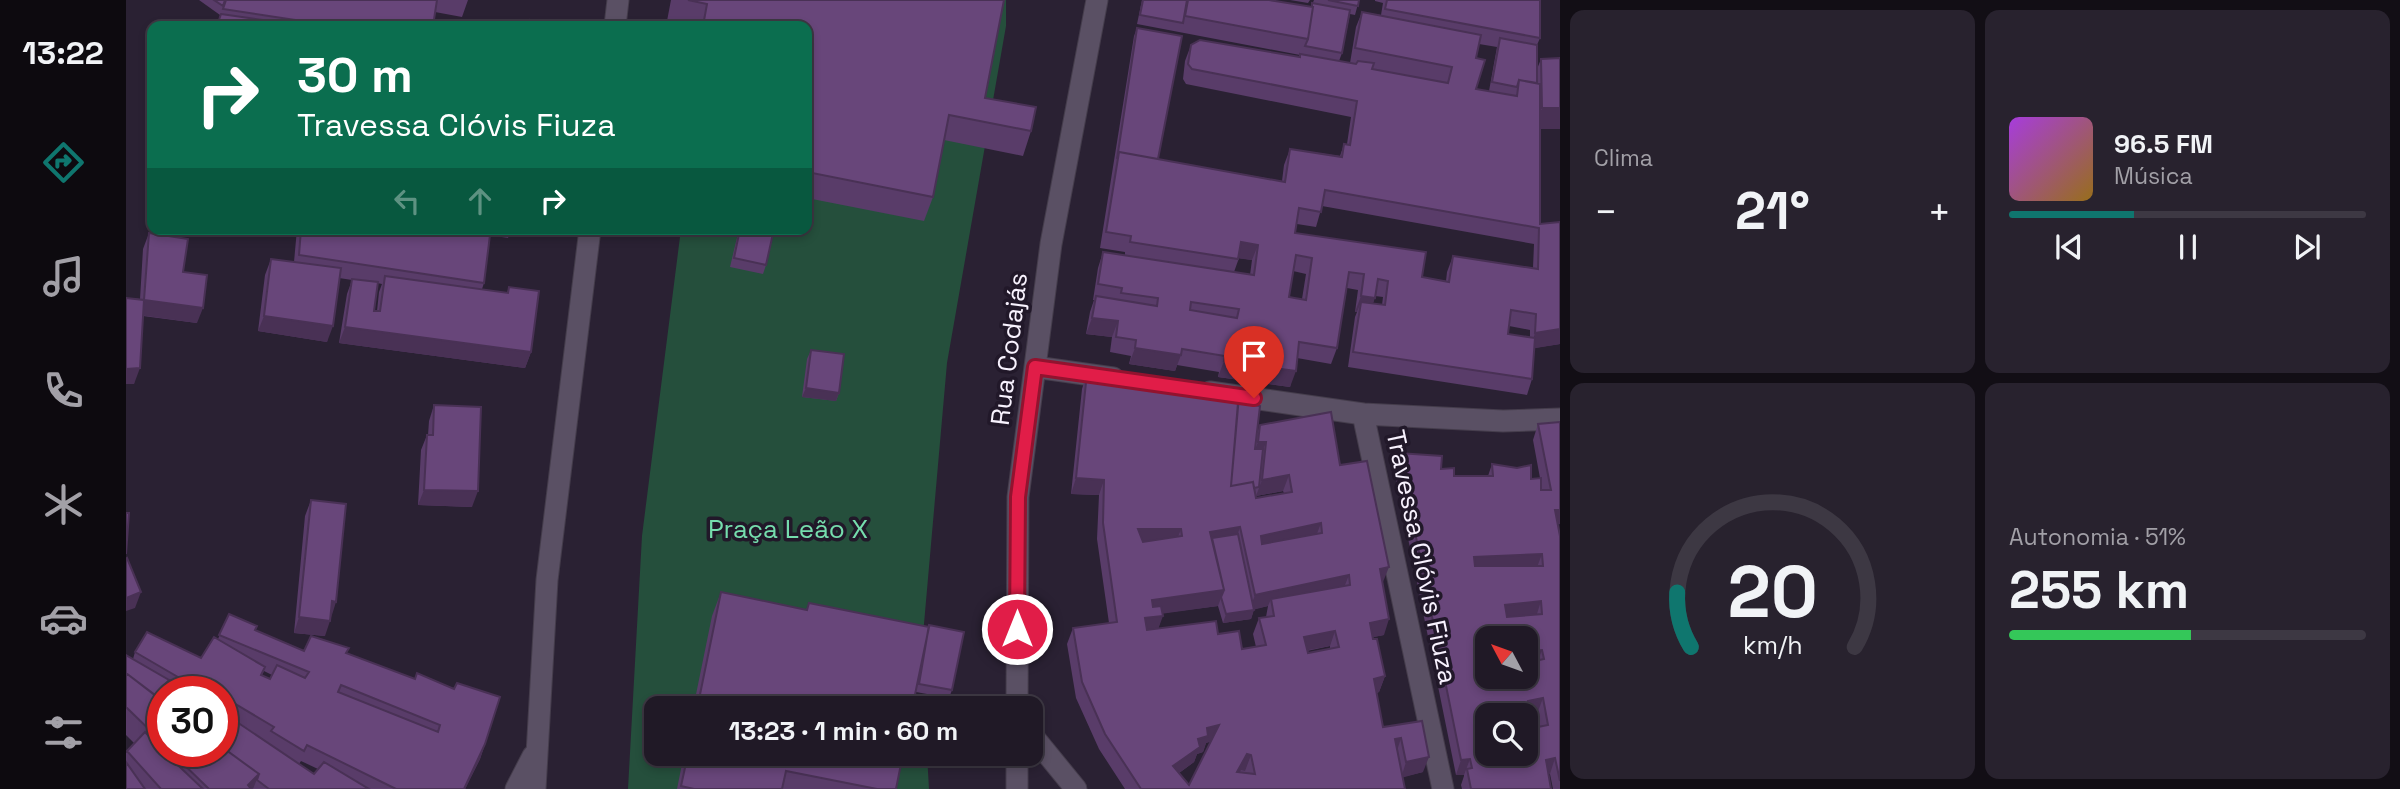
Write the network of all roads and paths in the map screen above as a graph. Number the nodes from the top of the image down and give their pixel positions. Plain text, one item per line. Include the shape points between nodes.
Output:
1 (618, 0) edge
2 (1097, 0) edge
3 (616, 21) edge
4 (589, 235) edge
5 (1035, 367) junction
6 (1131, 381) edge
7 (1185, 389) edge
8 (1363, 414) junction
9 (1560, 419) edge
10 (1017, 696) edge
11 (1043, 749) edge
12 (536, 751) junction
13 (1017, 766) edge
14 (516, 789) edge
15 (535, 789) edge
16 (1017, 789) edge
17 (1076, 789) edge
18 (1443, 789) edge

1 - 3 street
2 - 5 street, Rua Codajás via 1051,244
4 - 12 street via 547,580
5 - 6 street
5 - 10 street, Rua Codajás via 1018,497
7 - 8 street, Travessa Clóvis Fiuza
8 - 9 street
8 - 18 street, Travessa Clóvis Fiuza
11 - 17 street
12 - 14 street
12 - 15 street
13 - 16 street

